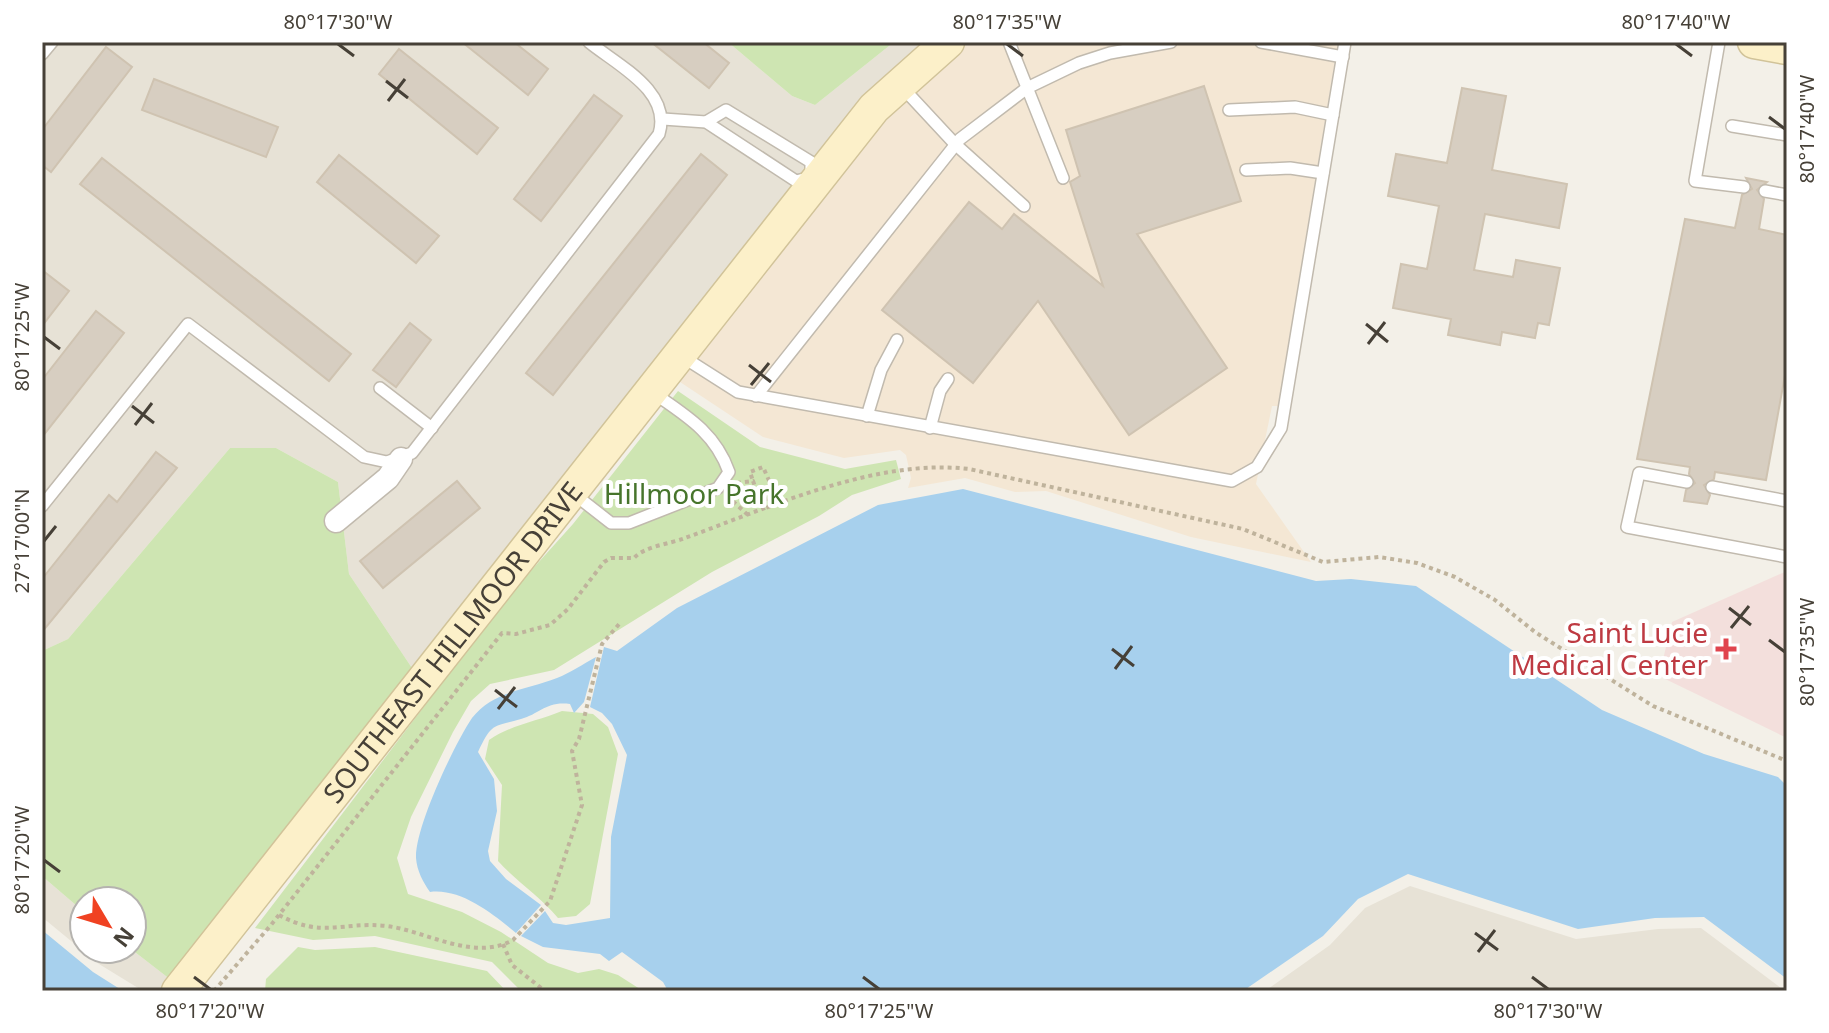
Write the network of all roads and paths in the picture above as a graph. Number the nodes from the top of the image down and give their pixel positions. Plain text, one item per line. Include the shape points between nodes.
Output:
1 (52, 42) edge
2 (589, 42) edge
3 (948, 42) edge
4 (1009, 42) edge
5 (1171, 42) edge
6 (1261, 42) edge
7 (1345, 42) edge
8 (1719, 42) edge
9 (1754, 42) edge
10 (1787, 48) edge
11 (42, 54) edge
12 (1343, 57) junction
13 (899, 84) junction
14 (1027, 88) junction
15 (1229, 110) dead end
16 (1333, 115) junction
17 (663, 119) junction
18 (706, 122) junction
19 (1732, 126) dead end
20 (1787, 135) edge
21 (955, 144) junction
22 (1246, 170) dead end
23 (1323, 173) junction
24 (1063, 178) dead end
25 (814, 179) junction
26 (1744, 187) dead end
27 (1765, 191) dead end
28 (1787, 195) edge
29 (1024, 206) dead end
30 (897, 340) dead end
31 (679, 354) junction
32 (948, 379) dead end
33 (380, 388) dead end
34 (650, 391) junction
35 (756, 396) junction
36 (867, 416) junction
37 (432, 428) junction
38 (930, 428) junction
39 (401, 459) junction
40 (753, 481) junction
41 (722, 482) junction
42 (1687, 482) dead end
43 (1712, 487) dead end
44 (762, 490) junction
45 (571, 491) junction
46 (1787, 501) edge
47 (42, 506) edge
48 (740, 509) dead end
49 (769, 509) junction
50 (749, 516) junction
51 (336, 521) dead end
52 (1787, 557) edge
53 (620, 623) dead end
54 (1787, 761) edge
55 (279, 915) junction
56 (503, 944) junction
57 (178, 991) edge
58 (214, 991) edge
59 (545, 991) edge

1 - 11 lane
2 - 17 lane via 655,97
3 - 13 street, SOUTHEAST HILLMOOR DRIVE
4 - 14 lane
5 - 14 lane via 1110,53
6 - 12 lane
7 - 12 lane
8 - 26 lane via 1695,181
9 - 10 street
12 - 16 lane
13 - 21 lane
13 - 25 street, SOUTHEAST HILLMOOR DRIVE
14 - 21 lane
14 - 24 lane
15 - 16 lane via 1295,107
16 - 23 lane
17 - 18 lane
17 - 37 lane via 659,134
18 - 25 lane via 796,181
18 - 25 lane via 726,110 811,162
19 - 20 lane
21 - 29 lane
21 - 35 lane
22 - 23 lane
23 - 38 lane via 1281,428 1257,467 1232,481
25 - 31 street, SOUTHEAST HILLMOOR DRIVE
27 - 28 lane
30 - 36 lane
31 - 34 street, SOUTHEAST HILLMOOR DRIVE
31 - 35 lane via 738,392
32 - 38 lane
33 - 37 lane
34 - 41 lane via 710,435 729,472
34 - 45 street, SOUTHEAST HILLMOOR DRIVE
35 - 36 lane
36 - 38 lane
37 - 39 lane
39 - 47 lane via 364,457 188,324
39 - 51 street via 388,478
40 - 41 path
40 - 44 path via 757,492
40 - 44 path via 750,472 763,467 771,485
41 - 45 lane via 629,523 611,523
42 - 52 lane via 1639,473 1627,527
43 - 46 lane
44 - 49 path
45 - 57 street, SOUTHEAST HILLMOOR DRIVE
48 - 50 path
49 - 50 path
49 - 54 path via 859,479 952,467 1243,529 1323,562 1379,557 1417,563 1495,600 1535,632 1653,706
50 - 55 path via 634,558 611,558 597,568 558,620 531,631 502,633
53 - 56 path via 602,647 572,751 582,805 550,901
55 - 56 path via 303,929 386,926 458,945
55 - 58 path
56 - 59 path via 512,965

